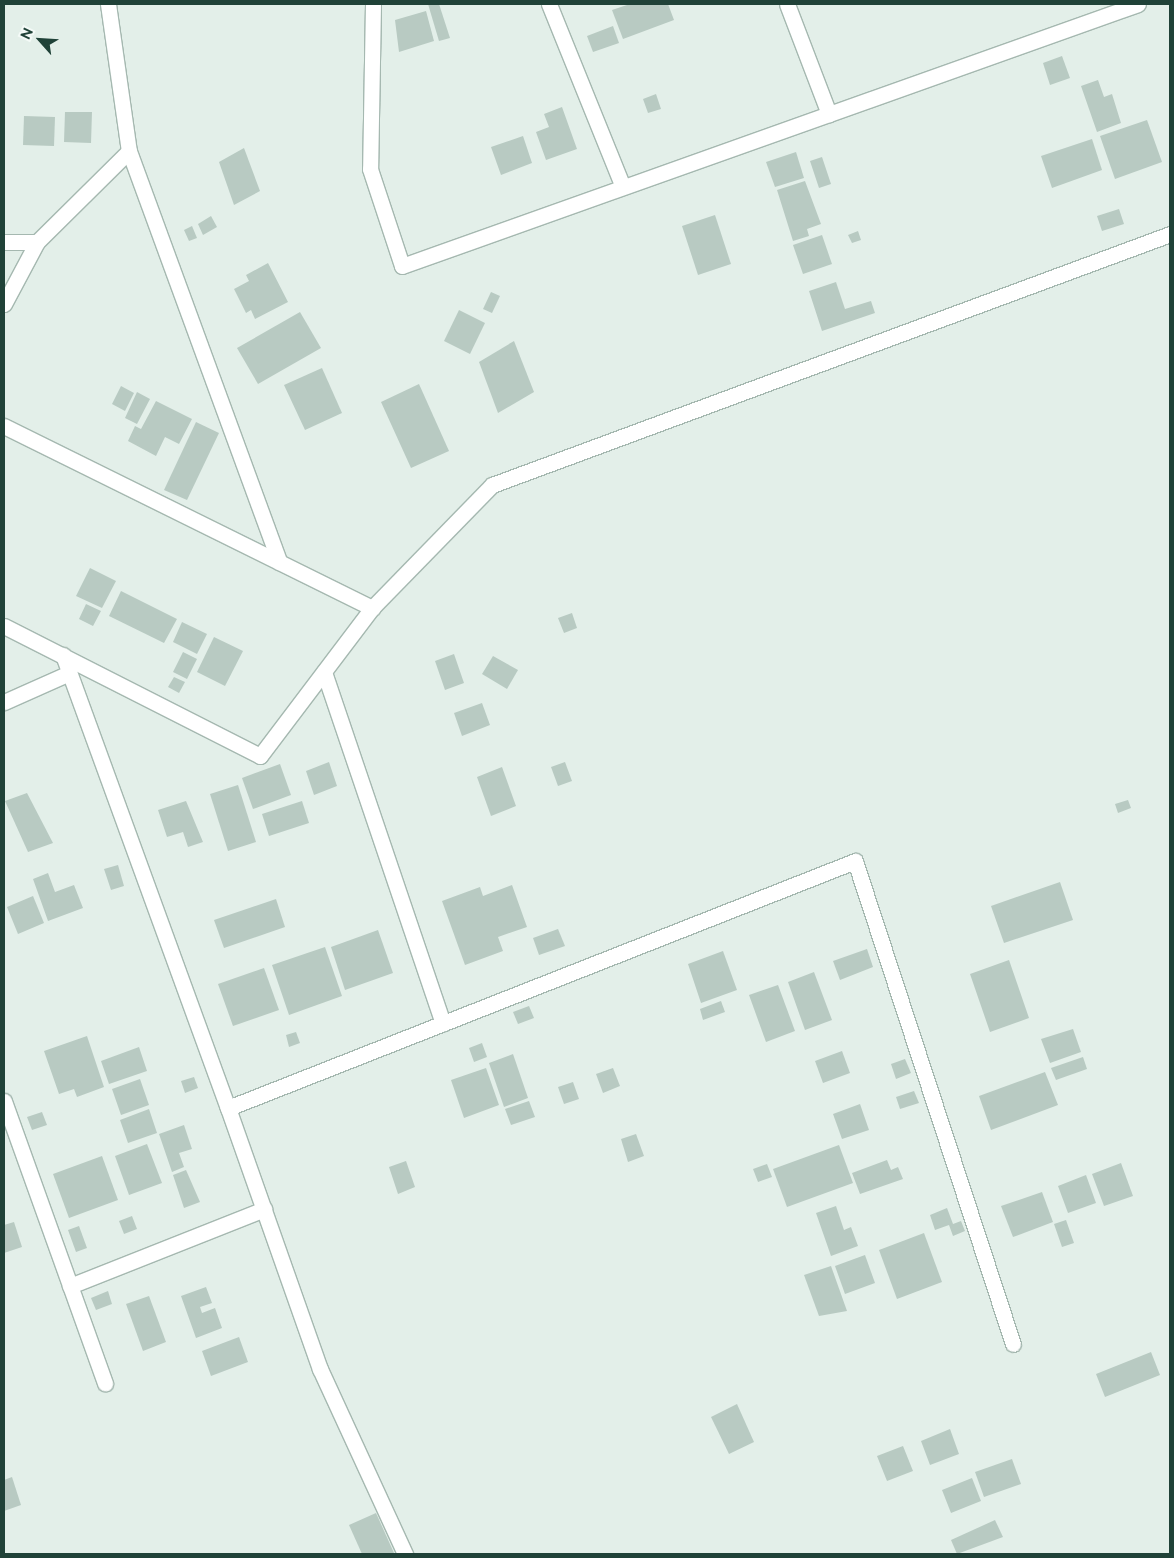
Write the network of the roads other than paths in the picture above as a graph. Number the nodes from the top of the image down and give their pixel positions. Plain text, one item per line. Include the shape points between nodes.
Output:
1 (108, 4) edge
2 (373, 4) edge
3 (549, 4) edge
4 (786, 4) edge
5 (1138, 4) edge
6 (829, 114) junction
7 (130, 151) junction
8 (623, 187) junction
9 (1170, 234) edge
10 (4, 242) edge
11 (37, 242) junction
12 (4, 304) edge
13 (4, 426) edge
14 (279, 562) junction
15 (372, 608) junction
16 (4, 626) edge
17 (63, 655) junction
18 (324, 672) junction
19 (69, 673) junction
20 (4, 702) edge
21 (443, 1023) junction
22 (4, 1101) edge
23 (228, 1108) junction
24 (264, 1209) junction
25 (70, 1286) junction
26 (1013, 1344) dead end
27 (105, 1382) dead end
28 (405, 1554) edge

1 - 7 street
2 - 8 street via 370,169 402,266
3 - 8 street
4 - 6 street
5 - 6 street
6 - 8 street
7 - 11 street
7 - 14 street
9 - 15 street via 492,485
10 - 11 street
11 - 12 street
13 - 14 street
14 - 15 street
15 - 18 street
16 - 17 street
17 - 18 street via 260,756
17 - 19 street
18 - 21 street
19 - 20 street
19 - 23 street
21 - 23 street
21 - 26 street via 855,861
22 - 25 street
23 - 24 street
24 - 25 street
24 - 28 street via 320,1368
25 - 27 street

